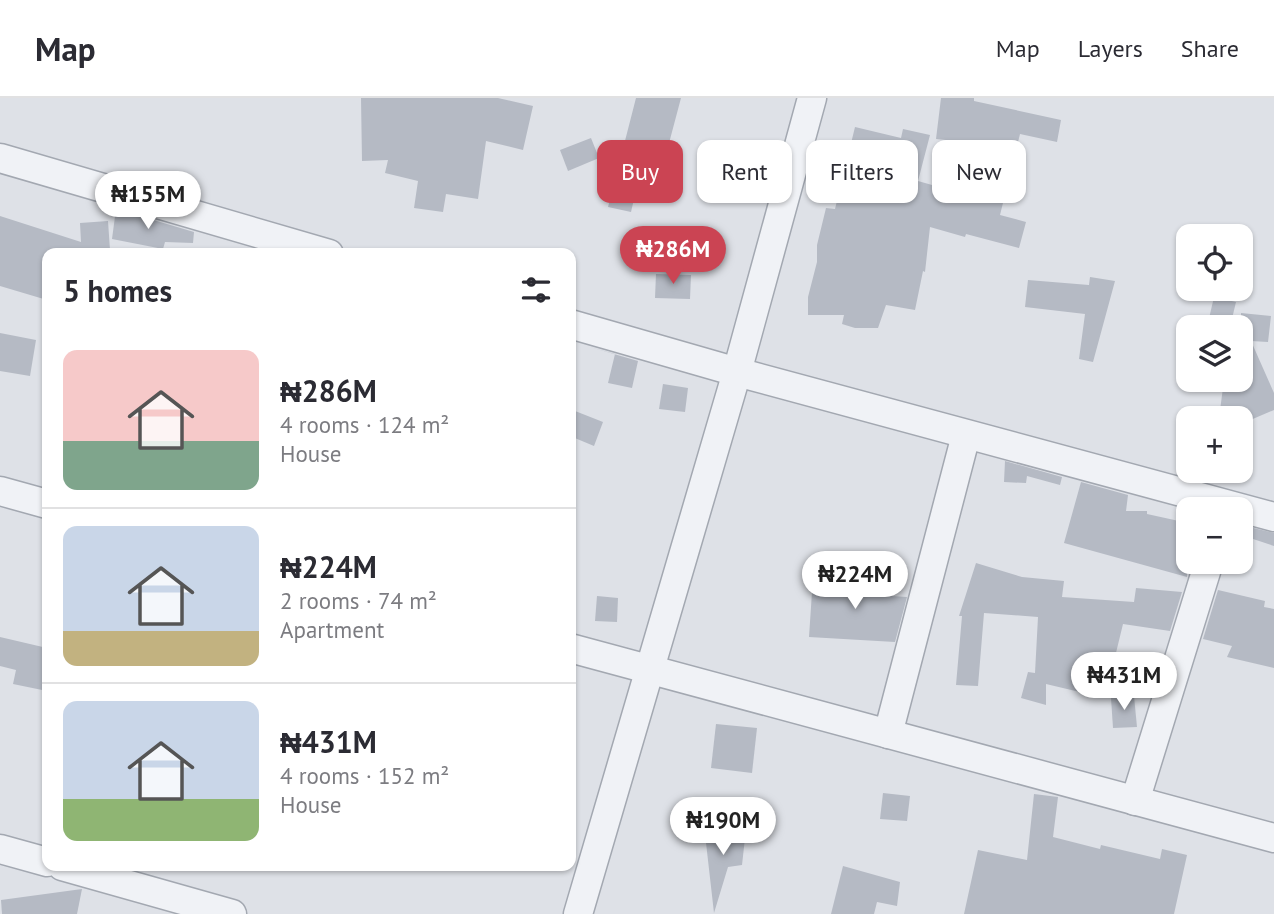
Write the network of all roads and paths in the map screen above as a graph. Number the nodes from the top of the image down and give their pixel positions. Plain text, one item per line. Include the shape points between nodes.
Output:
1 (812, 98) edge
2 (0, 158) edge
3 (308, 248) edge
4 (576, 326) edge
5 (737, 372) junction
6 (966, 435) junction
7 (0, 491) edge
8 (1189, 497) edge
9 (42, 503) edge
10 (1253, 513) edge
11 (1274, 517) edge
12 (1205, 574) edge
13 (576, 650) edge
14 (649, 669) junction
15 (888, 734) junction
16 (1135, 801) junction
17 (1274, 838) edge
18 (0, 849) edge
19 (42, 861) edge
20 (80, 871) edge
21 (232, 914) edge
22 (578, 914) edge

1 - 5 street
2 - 3 street
4 - 5 street
5 - 6 street
5 - 14 street
6 - 8 street
6 - 15 street
7 - 9 street
10 - 11 street
12 - 16 street
13 - 14 street
14 - 15 street
14 - 22 street
15 - 16 street
16 - 17 street
18 - 19 street
20 - 21 street

